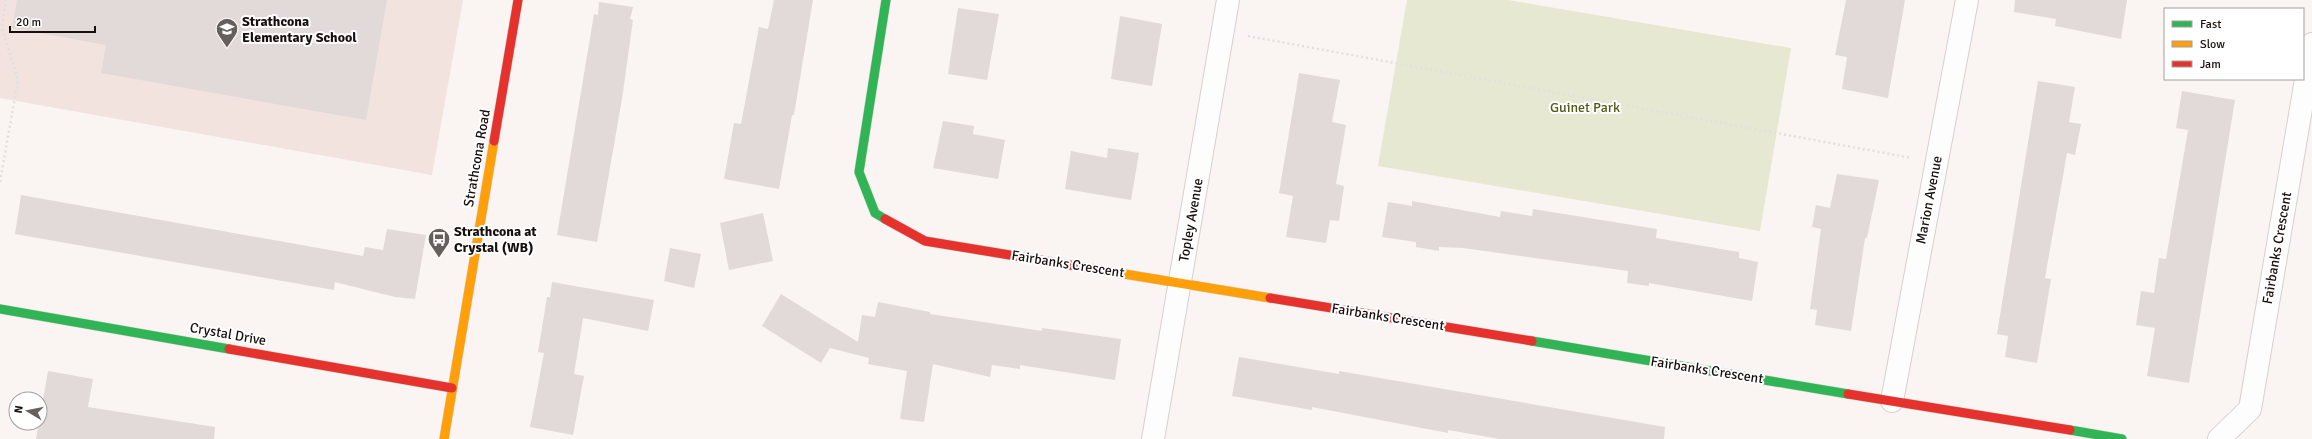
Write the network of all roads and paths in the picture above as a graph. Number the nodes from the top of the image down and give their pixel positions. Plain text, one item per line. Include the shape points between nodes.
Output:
1 (6, 0) edge
2 (518, 0) edge
3 (886, 0) edge
4 (1228, 0) edge
5 (1967, 0) edge
6 (1223, 32) junction
7 (2312, 44) edge
8 (1936, 162) junction
9 (0, 182) edge
10 (1180, 283) junction
11 (0, 308) edge
12 (452, 388) junction
13 (1892, 401) junction
14 (444, 439) edge
15 (1153, 439) edge
16 (2122, 439) edge
17 (2218, 439) edge

1 - 9 path via 2,28 18,80
2 - 12 street, Strathcona Road
3 - 10 street, Fairbanks Crescent via 858,172 875,213 924,241
4 - 6 street, Topley Avenue
5 - 8 street, Marion Avenue
6 - 8 path
6 - 10 street, Topley Avenue
7 - 17 street, Fairbanks Crescent via 2250,409
8 - 13 street, Marion Avenue
10 - 13 street, Fairbanks Crescent
10 - 15 street, Topley Avenue
11 - 12 street, Crystal Drive
12 - 14 street, Strathcona Road
13 - 16 street, Fairbanks Crescent

